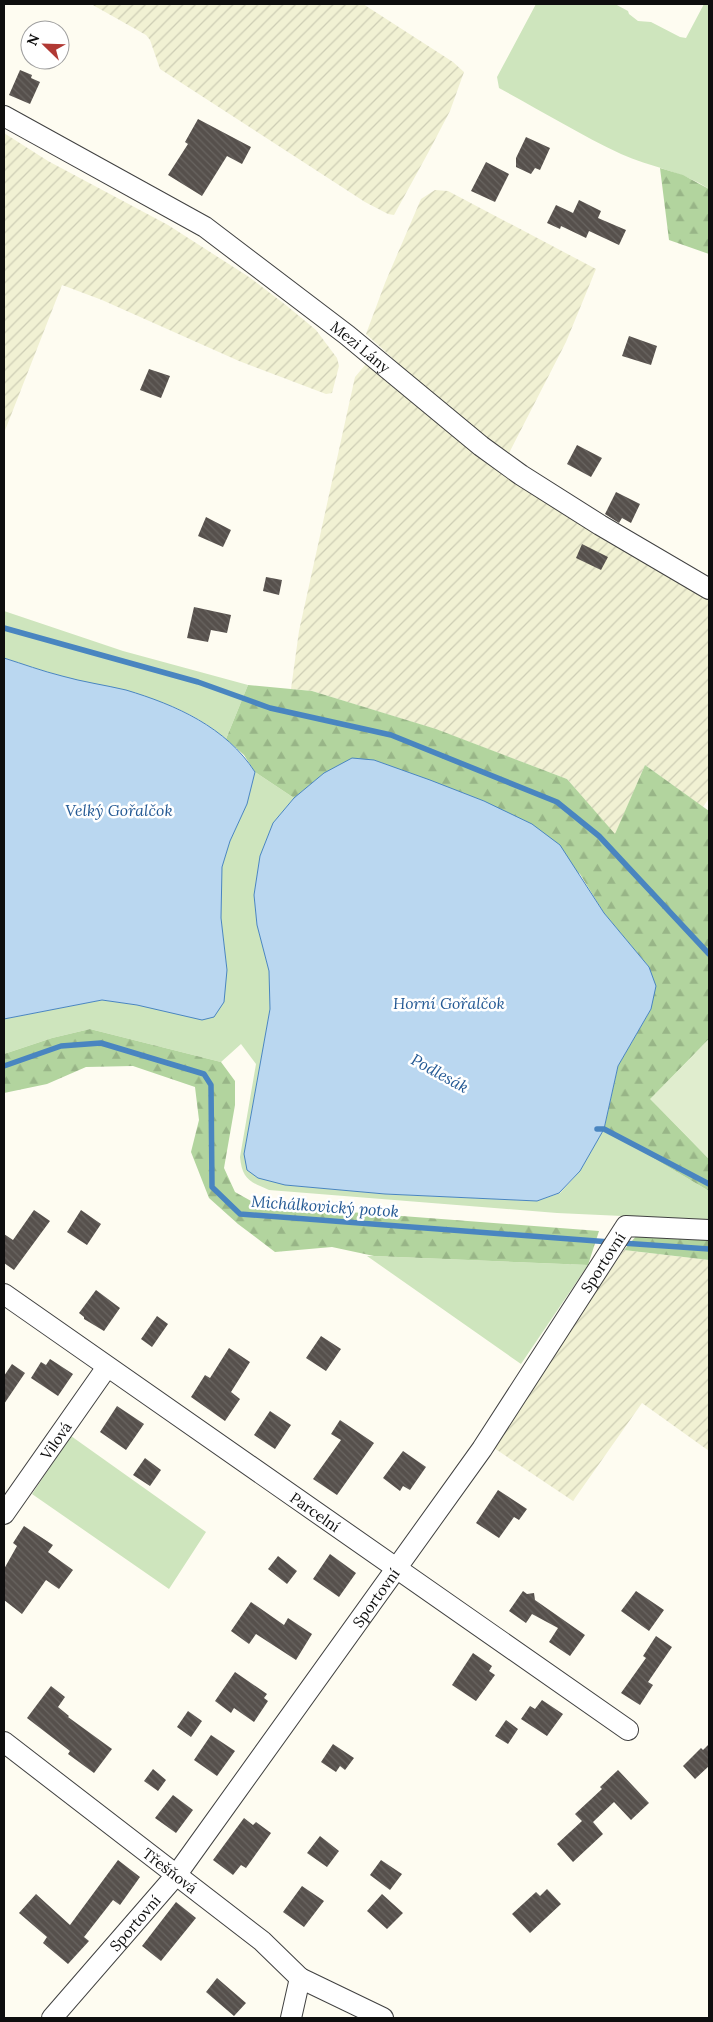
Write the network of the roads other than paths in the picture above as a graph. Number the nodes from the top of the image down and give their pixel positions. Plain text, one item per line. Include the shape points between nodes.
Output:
1 (4, 116) edge
2 (709, 589) edge
3 (709, 1230) edge
4 (4, 1294) edge
5 (107, 1367) junction
6 (4, 1514) edge
7 (396, 1568) junction
8 (628, 1730) dead end
9 (4, 1742) edge
10 (177, 1874) junction
11 (300, 1978) junction
12 (52, 2018) edge
13 (292, 2018) edge
14 (383, 2018) edge

1 - 2 street, Mezi Lány via 205,227 521,475 600,526
3 - 7 street, Sportovní via 626,1226 482,1449
4 - 5 street, Parcelní
5 - 6 street, Vilová
5 - 7 street, Parcelní
7 - 8 street, Parcelní
7 - 10 street, Sportovní
9 - 10 street, Třešňová
10 - 11 street, Třešňová via 262,1941
10 - 12 street, Sportovní
11 - 13 street
11 - 14 street, Třešňová

